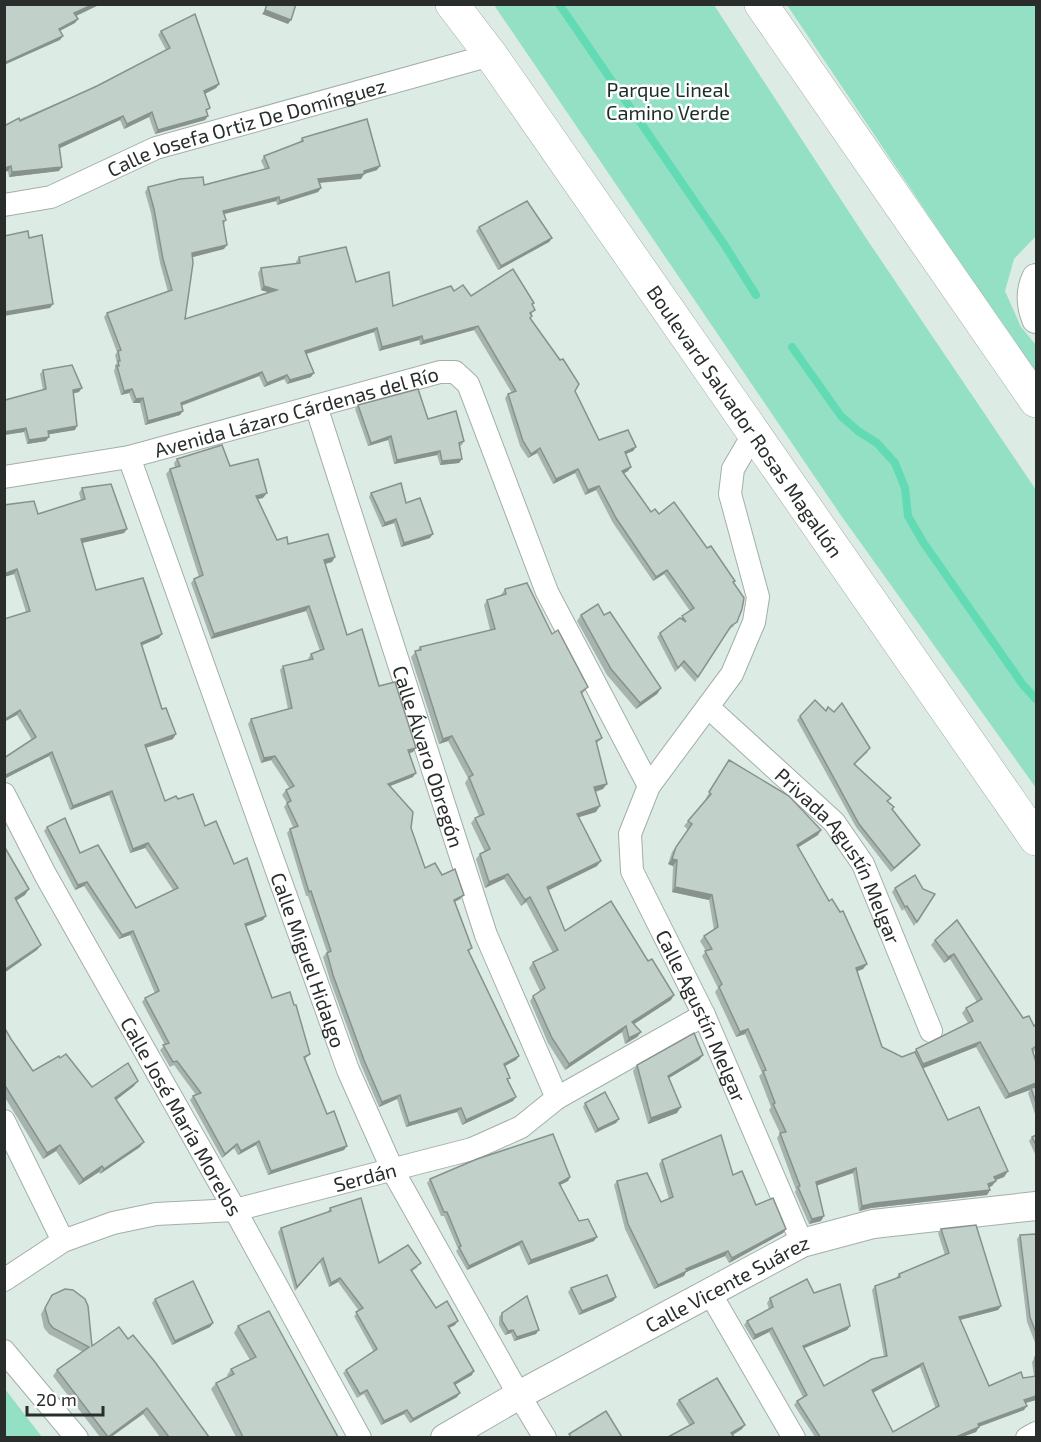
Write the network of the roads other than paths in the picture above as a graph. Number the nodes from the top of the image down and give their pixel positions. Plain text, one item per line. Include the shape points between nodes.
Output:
1 (452, 4) edge
2 (761, 4) edge
3 (491, 55) junction
4 (4, 205) edge
5 (1036, 278) edge
6 (1036, 319) edge
7 (1036, 401) edge
8 (316, 406) junction
9 (754, 433) junction
10 (129, 457) junction
11 (4, 477) edge
12 (708, 707) junction
13 (649, 786) junction
14 (4, 794) edge
15 (1036, 839) edge
16 (704, 1015) junction
17 (931, 1031) dead end
18 (557, 1098) junction
19 (4, 1121) edge
20 (393, 1171) junction
21 (1036, 1206) edge
22 (235, 1210) junction
23 (63, 1241) junction
24 (802, 1244) junction
25 (4, 1280) edge
26 (710, 1293) junction
27 (4, 1351) edge
28 (519, 1395) junction
29 (1036, 1433) edge
30 (77, 1437) edge
31 (360, 1437) edge
32 (445, 1437) edge
33 (545, 1437) edge
34 (794, 1437) edge
35 (1027, 1437) edge

1 - 3 highway, Boulevard Salvador Rosas Magallón
2 - 7 highway
3 - 4 street, Calle Josefa Ortiz De Domínguez via 156,148 51,197
3 - 9 highway, Boulevard Salvador Rosas Magallón
5 - 6 street via 1031,307
8 - 10 street, Avenida Lázaro Cárdenas del Río
8 - 13 street, Avenida Lázaro Cárdenas del Río via 440,372 455,372 468,384 547,592
8 - 18 street, Calle Álvaro Obregón via 486,935
9 - 12 street, Calle Agustín Melgar via 732,469 730,494 758,597 754,622 732,674
9 - 15 highway, Boulevard Salvador Rosas Magallón
10 - 11 street, Avenida Lázaro Cárdenas del Río
10 - 20 street, Calle Miguel Hidalgo via 348,1070
12 - 13 street, Calle Agustín Melgar
12 - 17 street, Privada Agustín Melgar via 834,822 863,864
13 - 16 street, Calle Agustín Melgar via 630,834 632,871
14 - 22 street, Calle José María Morelos via 46,876
16 - 18 street, Serdán
16 - 24 street, Calle Agustín Melgar
18 - 20 street, Serdán via 521,1126 472,1149
19 - 23 street
20 - 22 street, Serdán
20 - 28 street, Calle Miguel Hidalgo
21 - 24 street, Calle Vicente Suárez via 873,1224
22 - 23 street, Serdán via 156,1214 113,1223
22 - 31 street, Calle José María Morelos
23 - 25 street, Serdán
24 - 26 street, Calle Vicente Suárez
26 - 28 street, Calle Vicente Suárez
26 - 34 street
27 - 30 street
28 - 32 street, Calle Vicente Suárez
28 - 33 street, Calle Miguel Hidalgo
29 - 35 street

